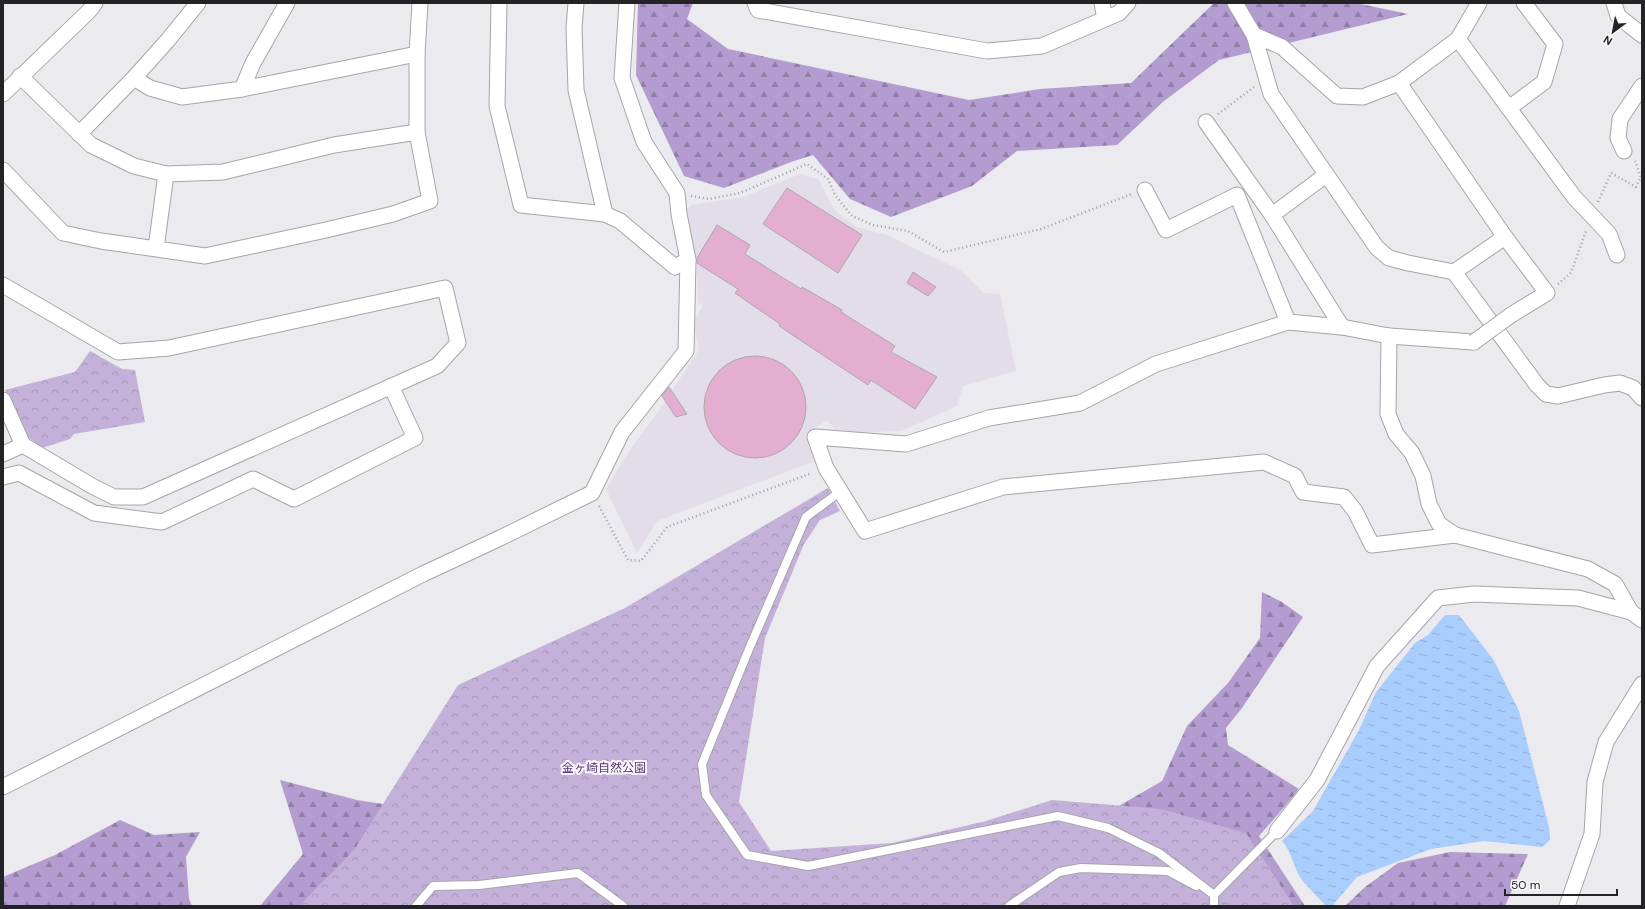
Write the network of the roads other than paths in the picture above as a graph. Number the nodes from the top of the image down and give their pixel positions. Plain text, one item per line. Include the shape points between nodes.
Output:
1 (95, 3) edge
2 (198, 3) edge
3 (287, 3) edge
4 (420, 3) edge
5 (499, 3) edge
6 (576, 3) edge
7 (627, 3) edge
8 (755, 3) edge
9 (1102, 3) edge
10 (1128, 3) edge
11 (1235, 3) edge
12 (1479, 3) edge
13 (1524, 3) edge
14 (1614, 3) edge
15 (1105, 19) junction
16 (1254, 35) junction
17 (1642, 35) edge
18 (1458, 39) junction
19 (417, 54) junction
20 (20, 76) junction
21 (134, 78) junction
22 (1399, 83) junction
23 (1642, 86) edge
24 (242, 89) junction
25 (3, 94) edge
26 (1509, 108) junction
27 (1206, 122) road end
28 (417, 132) junction
29 (79, 134) junction
30 (1624, 151) road end
31 (3, 170) edge
32 (166, 174) junction
33 (1326, 175) junction
34 (1145, 190) road end
35 (605, 214) junction
36 (1272, 215) junction
37 (1505, 237) junction
38 (156, 248) junction
39 (1617, 256) dead end
40 (688, 260) junction
41 (1454, 272) junction
42 (3, 285) edge
43 (1288, 322) junction
44 (1342, 327) junction
45 (1389, 336) junction
46 (391, 386) junction
47 (1642, 398) edge
48 (4, 403) edge
49 (23, 444) junction
50 (3, 454) edge
51 (3, 477) edge
52 (841, 491) junction
53 (1455, 535) junction
54 (1637, 616) edge
55 (1642, 684) edge
56 (3, 787) edge
57 (1277, 831) joint
58 (1214, 895) junction
59 (416, 906) edge
60 (623, 906) edge
61 (1009, 906) edge
62 (1214, 906) edge
63 (1567, 906) edge

1 - 20 street
2 - 21 street
3 - 24 street via 253,63
4 - 19 street
5 - 35 street via 497,106 521,205
6 - 35 street via 576,90
7 - 40 street via 622,78 644,142 676,193
8 - 15 street via 758,10 987,51 1042,46
9 - 15 street
10 - 15 street via 1119,13
11 - 16 street
12 - 18 street
13 - 26 street via 1555,44 1544,82
14 - 17 street via 1618,16
16 - 22 street via 1282,47 1336,96 1363,97
16 - 33 street via 1271,94
18 - 22 street
18 - 26 street
19 - 24 street
19 - 28 street
20 - 25 street
20 - 29 street
21 - 24 street via 150,88 182,97
21 - 29 street
22 - 37 street
23 - 30 street via 1620,118 1618,138
26 - 39 street via 1574,197 1609,234
27 - 36 street
28 - 32 street via 334,145 222,172
28 - 38 street via 430,201 392,214 205,256
29 - 32 street via 104,152 134,166
31 - 38 street via 63,233
32 - 38 street
33 - 36 street
33 - 41 street via 1377,248 1389,258
34 - 43 street via 1166,230 1237,195
35 - 40 street via 620,220 675,267
36 - 44 street
37 - 41 street
37 - 45 street, bridge via 1547,293 1474,342
40 - 56 street via 686,351 622,432 592,493 423,574
41 - 47 street via 1546,394 1558,396 1620,383 1633,388
42 - 46 street via 118,352 169,348 445,288 458,343 437,366
43 - 44 street
43 - 52 street via 1156,364 1080,403 988,418 906,444 815,437 826,468
44 - 45 street
45 - 53 street via 1388,414 1396,434 1412,453 1420,470 1429,504 1439,524
46 - 49 street via 143,497 114,497
46 - 51 street via 415,438 294,499 252,479 162,522 94,513 19,473
48 - 49 street
49 - 50 street
52 - 53 street via 865,531 1003,487 1264,462 1295,476 1304,492 1344,497 1355,511 1372,545
52 - 58 lane via 806,517 702,764 706,795 747,855 808,866 1058,816 1108,828 1160,853
53 - 54 street via 1588,569 1614,584
54 - 57 street via 1578,598 1474,594 1438,598 1377,666 1316,780
55 - 63 street via 1606,742 1595,782 1592,834
57 - 58 lane
58 - 61 lane via 1168,871 1081,868 1059,872
58 - 62 lane
59 - 60 lane via 434,886 479,885 578,874

